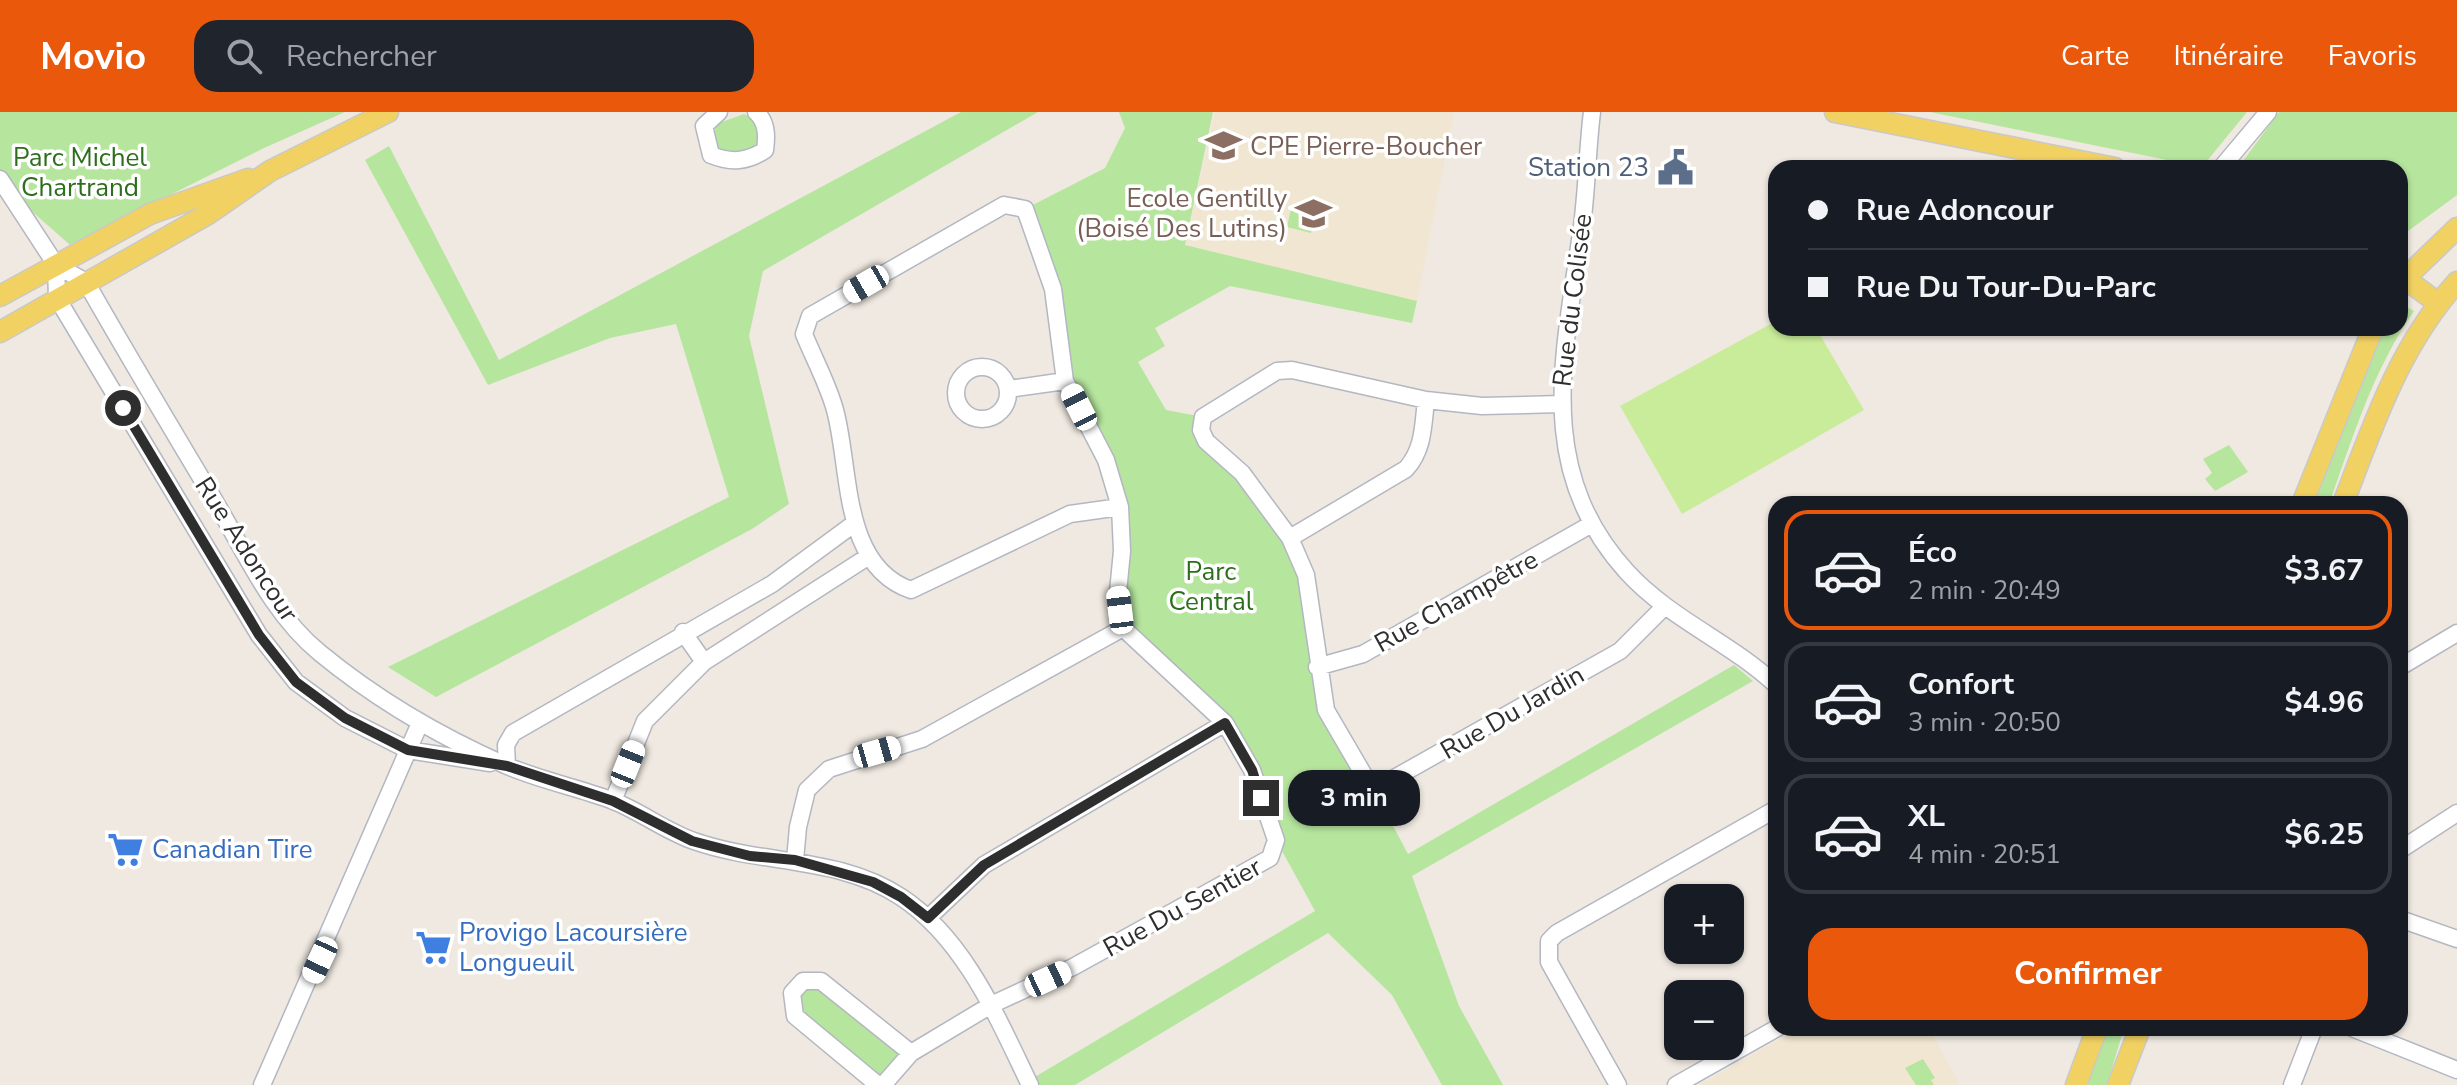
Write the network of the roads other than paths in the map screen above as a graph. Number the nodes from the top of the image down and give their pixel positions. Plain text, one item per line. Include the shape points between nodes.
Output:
1 (388, 112) edge
2 (719, 112) edge
3 (756, 112) edge
4 (1592, 112) edge
5 (1835, 112) edge
6 (2268, 112) edge
7 (2075, 160) edge
8 (2228, 160) edge
9 (270, 171) junction
10 (0, 179) edge
11 (2457, 228) edge
12 (56, 265) junction
13 (2408, 273) edge
14 (86, 282) junction
15 (2457, 282) edge
16 (2408, 284) edge
17 (0, 296) edge
18 (57, 298) junction
19 (2438, 303) junction
20 (0, 332) edge
21 (2370, 336) edge
22 (1065, 381) junction
23 (1009, 389) dead end
24 (1426, 400) junction
25 (1561, 404) junction
26 (2305, 496) edge
27 (2346, 496) edge
28 (1120, 507) junction
29 (855, 523) junction
30 (1590, 525) junction
31 (1290, 538) junction
32 (869, 556) junction
33 (1663, 608) junction
34 (1123, 628) junction
35 (683, 632) junction
36 (2457, 633) edge
37 (704, 662) junction
38 (2408, 662) edge
39 (1317, 667) junction
40 (1768, 678) edge
41 (420, 723) junction
42 (1225, 723) junction
43 (408, 750) junction
44 (507, 766) junction
45 (613, 801) junction
46 (2457, 813) edge
47 (1768, 814) edge
48 (2408, 845) edge
49 (795, 860) junction
50 (928, 918) junction
51 (2408, 922) edge
52 (2457, 939) edge
53 (991, 1005) junction
54 (1768, 1033) edge
55 (2094, 1036) edge
56 (2137, 1036) edge
57 (2311, 1036) edge
58 (2372, 1036) edge
59 (911, 1053) junction
60 (2457, 1070) edge
61 (262, 1085) edge
62 (881, 1085) edge
63 (1030, 1085) edge
64 (1618, 1085) edge
65 (1676, 1085) edge
66 (2076, 1085) edge
67 (2118, 1085) edge
68 (2292, 1085) edge

1 - 9 main road
2 - 3 street via 704,126 705,140 711,155 726,161 765,150 767,134
4 - 25 street, Rue du Colisée
5 - 7 main road
6 - 8 street
9 - 12 main road via 150,214
9 - 14 main road via 208,214
10 - 12 street, Rue Adoncour
11 - 13 main road
12 - 14 street, Rue Adoncour
12 - 17 main road
12 - 18 street, Rue Adoncour
14 - 18 main road
14 - 41 street, Rue Adoncour via 275,603 316,650
15 - 19 main road
16 - 19 main road
18 - 20 main road
18 - 43 street, Rue Adoncour via 259,635 296,682 345,718
19 - 27 main road via 2395,373
21 - 26 main road
22 - 23 street
22 - 28 street via 1106,460
22 - 29 street via 1053,289 1025,209 1004,205 810,316 804,334 835,409
24 - 25 street, Rue Du Jardin via 1482,406
24 - 31 street via 1421,441 1406,469
24 - 31 street, Rue Du Jardin via 1277,371 1203,417 1206,441 1242,473
25 - 30 street, Rue du Colisée via 1570,468
28 - 32 street via 1070,514 911,590 896,585
28 - 34 street via 1118,592
29 - 32 street
29 - 35 street via 772,584
30 - 33 street, Rue du Colisée
30 - 39 street, Rue Champêtre via 1363,654
31 - 39 street, Rue Du Jardin via 1306,575
32 - 37 street
33 - 39 street, Rue Du Jardin via 1620,651 1382,785 1368,782 1339,735 1326,710
33 - 40 street, Rue du Colisée via 1736,652
34 - 42 street
34 - 49 street via 922,739 829,769 807,790
35 - 37 street
35 - 44 street via 513,733 506,745
36 - 38 street
37 - 45 street via 645,721
41 - 43 street
41 - 44 street, Rue Adoncour
42 - 50 street via 984,865
42 - 53 street, Rue Du Sentier via 1252,770 1276,840 1270,858 1073,967
43 - 44 street, Rue Adoncour
43 - 61 street
44 - 45 street, Rue Adoncour
45 - 49 street, Rue Adoncour via 692,841 750,856
46 - 48 street
47 - 64 street via 1549,941 1549,962
49 - 50 street, Rue Adoncour via 873,882
50 - 53 street, Rue Adoncour
51 - 52 street
53 - 59 street, Rue Du Sentier
53 - 63 street, Rue Adoncour
54 - 65 street
55 - 66 main road
56 - 67 main road
57 - 68 street
58 - 60 street
59 - 62 street, Rue Du Sentier
59 - 62 street via 821,981 803,981 792,993 795,1016

